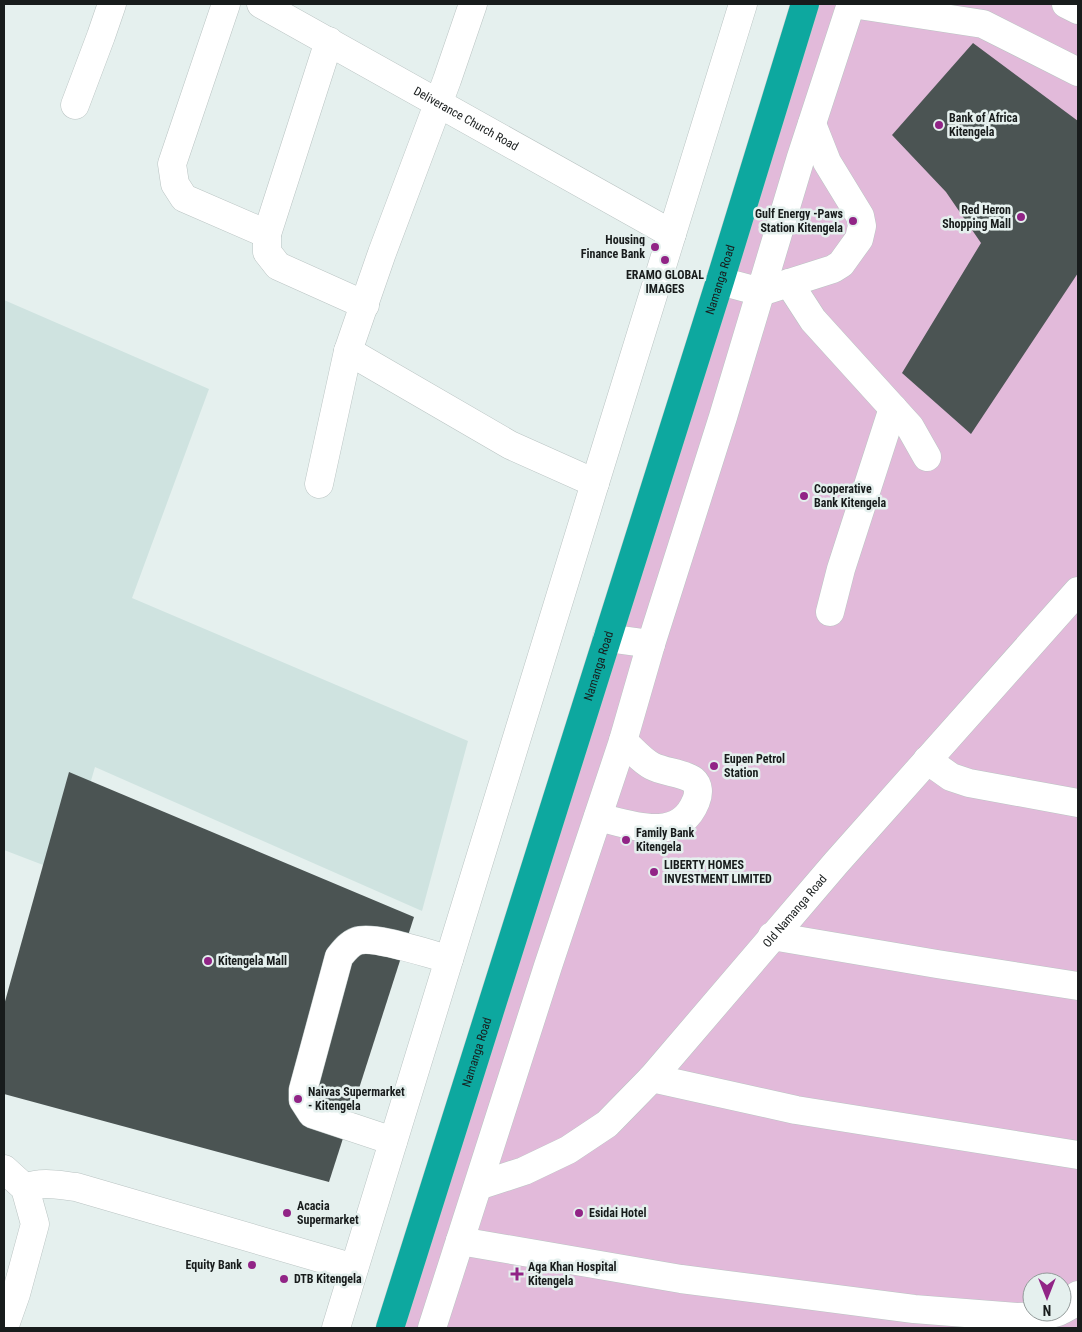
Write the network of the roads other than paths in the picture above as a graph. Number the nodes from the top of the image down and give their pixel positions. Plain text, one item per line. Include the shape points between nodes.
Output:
1 (112, 4) edge
2 (226, 4) edge
3 (261, 4) edge
4 (473, 4) edge
5 (743, 4) edge
6 (805, 4) edge
7 (851, 4) edge
8 (1066, 4) edge
9 (1078, 10) edge
10 (329, 41) junction
11 (1078, 72) edge
12 (438, 104) junction
13 (75, 105) dead end
14 (812, 124) junction
15 (267, 234) junction
16 (672, 234) junction
17 (720, 281) junction
18 (789, 283) junction
19 (760, 292) junction
20 (365, 304) junction
21 (348, 351) junction
22 (893, 408) junction
23 (927, 457) dead end
24 (594, 483) junction
25 (319, 484) dead end
26 (1078, 591) edge
27 (830, 612) dead end
28 (607, 638) junction
29 (651, 644) junction
30 (623, 741) junction
31 (927, 760) junction
32 (1078, 803) edge
33 (598, 817) junction
34 (772, 936) junction
35 (449, 959) junction
36 (1078, 986) edge
37 (652, 1078) junction
38 (393, 1141) junction
39 (1078, 1155) edge
40 (4, 1169) edge
41 (478, 1186) junction
42 (25, 1188) junction
43 (460, 1241) junction
44 (354, 1268) junction
45 (1022, 1317) edge
46 (4, 1328) edge
47 (336, 1328) edge
48 (390, 1328) edge
49 (432, 1328) edge

1 - 13 street
2 - 15 street via 172,164 175,184 184,198
3 - 10 street, Deliverance Church Road
4 - 12 street
5 - 16 street
6 - 17 highway, Namanga Road
7 - 11 street via 983,24
7 - 14 street
8 - 9 street
10 - 12 street, Deliverance Church Road
10 - 15 street
12 - 16 street, Deliverance Church Road
12 - 20 street
14 - 18 street via 827,162 860,216 862,232 841,264
14 - 19 street
15 - 20 street via 267,252 278,266
16 - 24 street
17 - 19 street
17 - 28 highway, Namanga Road
18 - 19 street
18 - 22 street via 813,320
19 - 29 street
20 - 21 street
21 - 24 street via 510,445
21 - 25 street
22 - 23 street via 910,426
22 - 27 street
24 - 35 street
26 - 31 street, Old Namanga Road
28 - 29 street
28 - 48 highway, Namanga Road
29 - 30 street
30 - 33 street
30 - 33 street via 652,766 693,780 699,794 690,813 668,828 643,828
31 - 32 street via 951,777 969,783
31 - 34 street, Old Namanga Road
33 - 41 street
34 - 36 street
34 - 37 street, Old Namanga Road
35 - 38 street
35 - 38 street via 370,939 356,942 339,957 303,1100 312,1114
37 - 39 street via 796,1110
37 - 41 street, Old Namanga Road via 607,1124 568,1150 524,1171
38 - 44 street
40 - 42 street
41 - 43 street
42 - 44 street via 45,1183 76,1187
42 - 46 street via 35,1224
43 - 45 street via 681,1279 914,1309
43 - 49 street
44 - 47 street

